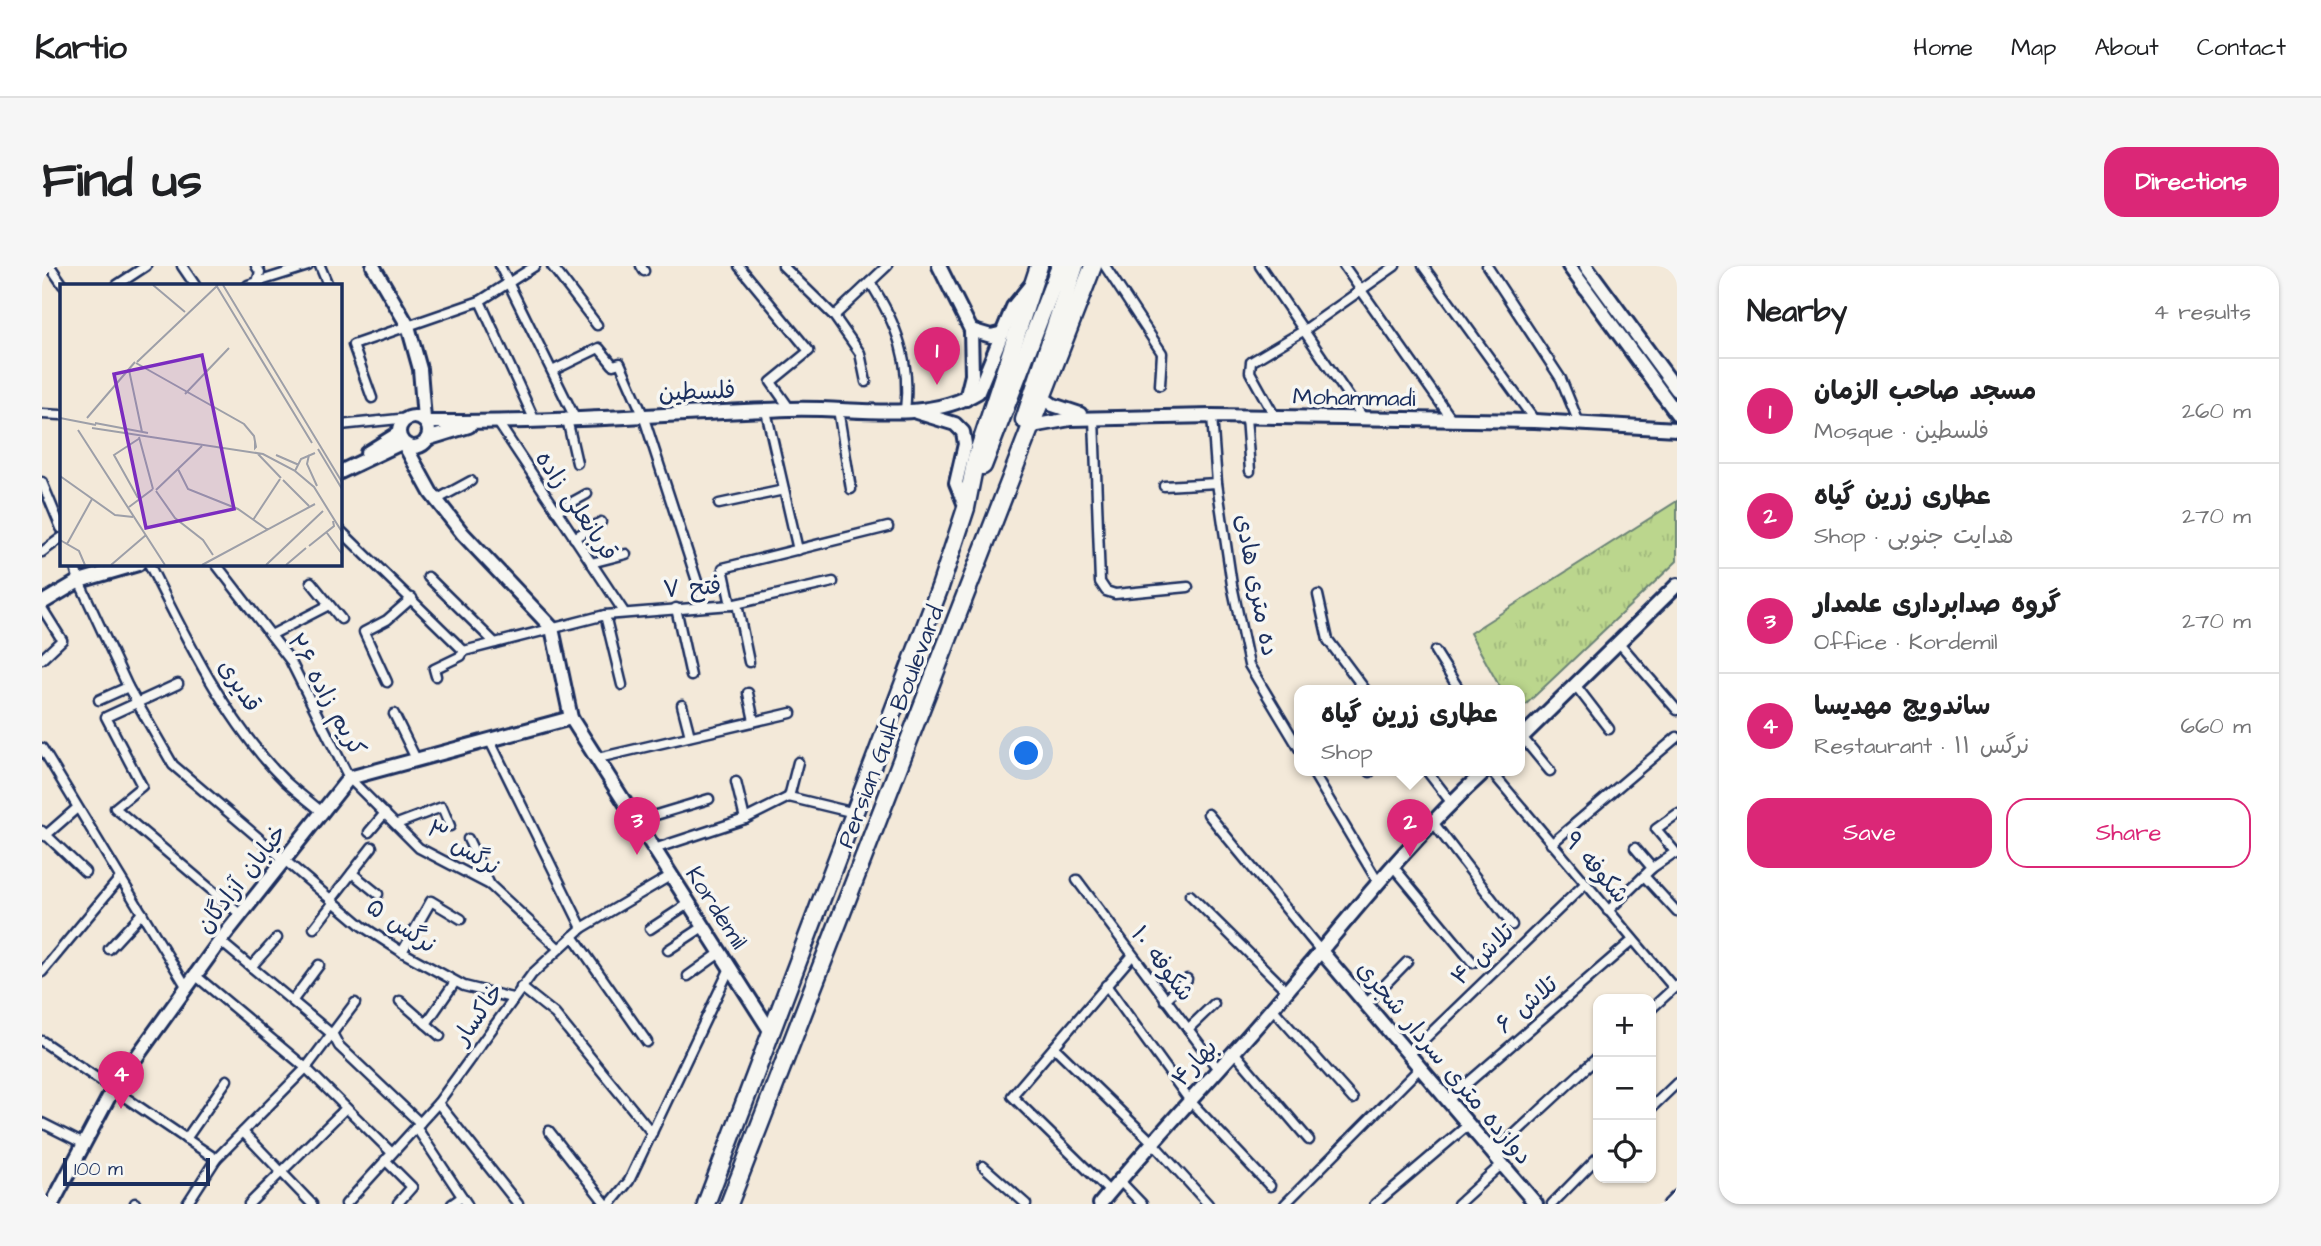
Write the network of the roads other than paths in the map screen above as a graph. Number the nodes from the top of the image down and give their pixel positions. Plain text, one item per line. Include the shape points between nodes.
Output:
1 (50, 266) edge
2 (146, 266) edge
3 (182, 266) edge
4 (256, 266) edge
5 (308, 266) edge
6 (320, 266) edge
7 (373, 266) edge
8 (500, 266) edge
9 (535, 266) edge
10 (552, 266) edge
11 (739, 266) edge
12 (783, 266) edge
13 (887, 266) edge
14 (939, 266) edge
15 (1039, 266) edge
16 (1060, 266) edge
17 (1075, 266) edge
18 (1093, 266) edge
19 (1105, 266) edge
20 (1260, 266) edge
21 (1344, 266) edge
22 (1395, 266) edge
23 (1423, 266) edge
24 (1487, 266) edge
25 (1569, 266) edge
26 (1586, 266) edge
27 (870, 282) junction
28 (63, 283) edge
29 (257, 283) edge
30 (1033, 283) junction
31 (119, 284) edge
32 (194, 284) edge
33 (328, 284) edge
34 (510, 284) junction
35 (1361, 291) junction
36 (480, 301) junction
37 (831, 313) junction
38 (597, 325) dead end
39 (408, 326) junction
40 (971, 330) junction
41 (1303, 331) junction
42 (1003, 333) junction
43 (420, 369) junction
44 (552, 371) junction
45 (866, 382) dead end
46 (1160, 385) dead end
47 (1677, 390) edge
48 (372, 398) dead end
49 (1043, 398) junction
50 (967, 400) junction
51 (790, 409) junction
52 (838, 409) junction
53 (766, 411) junction
54 (909, 411) junction
55 (42, 414) edge
56 (1677, 414) edge
57 (60, 415) edge
58 (643, 415) junction
59 (1212, 416) junction
60 (1246, 417) junction
61 (1275, 417) junction
62 (409, 418) junction
63 (1094, 418) junction
64 (571, 419) junction
65 (1363, 419) junction
66 (425, 420) junction
67 (497, 421) junction
68 (535, 421) junction
69 (1454, 421) junction
70 (1535, 421) junction
71 (482, 422) junction
72 (1579, 424) junction
73 (341, 425) edge
74 (1032, 426) junction
75 (1677, 429) edge
76 (402, 440) junction
77 (425, 441) junction
78 (577, 463) dead end
79 (341, 471) edge
80 (1250, 471) dead end
81 (471, 481) dead end
82 (42, 482) edge
83 (1217, 483) junction
84 (1164, 486) dead end
85 (851, 489) dead end
86 (784, 490) junction
87 (587, 494) dead end
88 (433, 496) junction
89 (719, 504) dead end
90 (966, 508) junction
91 (556, 511) junction
92 (996, 519) junction
93 (601, 522) dead end
94 (60, 526) edge
95 (888, 527) dead end
96 (341, 531) edge
97 (574, 538) junction
98 (60, 539) edge
99 (799, 550) junction
100 (42, 552) edge
101 (626, 554) dead end
102 (591, 563) junction
103 (74, 565) edge
104 (135, 565) edge
105 (150, 565) edge
106 (217, 565) edge
107 (428, 577) dead end
108 (79, 581) junction
109 (311, 582) dead end
110 (833, 582) dead end
111 (1188, 587) dead end
112 (1676, 590) edge
113 (1318, 595) dead end
114 (412, 598) junction
115 (42, 603) edge
116 (330, 604) junction
117 (734, 604) junction
118 (705, 607) junction
119 (42, 608) edge
120 (676, 608) junction
121 (624, 612) junction
122 (605, 615) junction
123 (341, 619) dead end
124 (552, 628) junction
125 (271, 635) junction
126 (495, 643) junction
127 (1620, 644) junction
128 (464, 651) junction
129 (1435, 651) dead end
130 (42, 659) edge
131 (749, 662) dead end
132 (435, 673) dead end
133 (691, 676) dead end
134 (387, 682) dead end
135 (178, 684) dead end
136 (622, 685) dead end
137 (1362, 685) edge
138 (1456, 685) edge
139 (1576, 686) junction
140 (128, 687) junction
141 (748, 693) dead end
142 (99, 700) dead end
143 (138, 704) junction
144 (682, 705) dead end
145 (1677, 710) edge
146 (791, 713) dead end
147 (394, 714) dead end
148 (571, 718) junction
149 (754, 722) junction
150 (1609, 729) dead end
151 (1525, 734) edge
152 (690, 736) junction
153 (1677, 737) edge
154 (489, 739) junction
155 (1294, 740) edge
156 (1525, 743) edge
157 (42, 748) edge
158 (598, 758) junction
159 (416, 760) junction
160 (798, 762) dead end
161 (1550, 771) dead end
162 (1315, 776) edge
163 (1431, 776) edge
164 (1480, 776) edge
165 (1494, 776) edge
166 (349, 778) junction
167 (736, 782) dead end
168 (789, 797) junction
169 (709, 799) dead end
170 (1451, 802) junction
171 (77, 808) junction
172 (322, 812) junction
173 (385, 813) junction
174 (855, 813) junction
175 (1208, 814) dead end
176 (1677, 814) edge
177 (745, 820) junction
178 (636, 821) junction
179 (1432, 821) junction
180 (397, 824) junction
181 (450, 826) dead end
182 (369, 832) dead end
183 (44, 833) edge
184 (468, 839) dead end
185 (1551, 844) junction
186 (372, 847) dead end
187 (1635, 848) dead end
188 (654, 849) junction
189 (1674, 855) edge
190 (283, 861) junction
191 (1392, 865) junction
192 (1652, 868) junction
193 (85, 872) dead end
194 (352, 873) junction
195 (670, 876) junction
196 (1644, 876) junction
197 (120, 878) junction
198 (1077, 880) dead end
199 (1378, 882) junction
200 (1585, 884) junction
201 (490, 885) junction
202 (377, 894) dead end
203 (1190, 895) dead end
204 (332, 901) junction
205 (688, 904) junction
206 (1608, 911) junction
207 (1677, 912) edge
208 (142, 913) junction
209 (241, 915) junction
210 (461, 919) dead end
211 (1512, 925) dead end
212 (703, 927) junction
213 (314, 928) dead end
214 (582, 928) junction
215 (650, 929) dead end
216 (573, 936) junction
217 (277, 938) dead end
218 (1633, 940) junction
219 (220, 942) junction
220 (558, 948) junction
221 (109, 949) dead end
222 (668, 950) dead end
223 (1320, 950) junction
224 (402, 952) junction
225 (720, 953) junction
226 (1132, 956) junction
227 (1407, 962) dead end
228 (1473, 963) dead end
229 (319, 965) dead end
230 (251, 967) junction
231 (730, 968) junction
232 (42, 972) edge
233 (195, 975) junction
234 (688, 976) dead end
235 (1187, 979) dead end
236 (455, 982) junction
237 (1106, 985) junction
238 (186, 986) junction
239 (1675, 986) edge
240 (521, 987) junction
241 (1287, 991) junction
242 (512, 998) junction
243 (293, 1000) junction
244 (1165, 1000) junction
245 (400, 1001) dead end
246 (355, 1003) dead end
247 (1366, 1003) junction
248 (1214, 1004) dead end
249 (1656, 1004) edge
250 (1272, 1008) junction
251 (426, 1024) junction
252 (1188, 1029) junction
253 (771, 1032) junction
254 (333, 1035) junction
255 (440, 1036) dead end
256 (42, 1041) edge
257 (647, 1042) dead end
258 (1054, 1047) junction
259 (1234, 1052) junction
260 (1409, 1054) junction
261 (1593, 1062) edge
262 (306, 1068) junction
263 (1419, 1068) junction
264 (1218, 1069) junction
265 (228, 1080) dead end
266 (1677, 1083) edge
267 (112, 1091) junction
268 (1353, 1099) dead end
269 (1448, 1100) junction
270 (1189, 1101) junction
271 (438, 1103) junction
272 (1656, 1103) edge
273 (346, 1108) junction
274 (42, 1123) edge
275 (418, 1125) junction
276 (1468, 1125) junction
277 (549, 1131) dead end
278 (243, 1132) junction
279 (652, 1133) junction
280 (186, 1139) junction
281 (1309, 1140) dead end
282 (1152, 1142) junction
283 (83, 1144) junction
284 (392, 1153) junction
285 (216, 1159) junction
286 (1497, 1159) junction
287 (385, 1160) junction
288 (1593, 1162) edge
289 (983, 1166) dead end
290 (282, 1172) junction
291 (1119, 1180) junction
292 (1270, 1186) dead end
293 (1110, 1192) junction
294 (1677, 1195) edge
295 (42, 1200) edge
296 (465, 1200) edge
297 (398, 1203) edge
298 (50, 1204) edge
299 (187, 1204) edge
300 (249, 1204) edge
301 (312, 1204) edge
302 (346, 1204) edge
303 (452, 1204) edge
304 (518, 1204) edge
305 (608, 1204) edge
306 (706, 1204) edge
307 (729, 1204) edge
308 (1026, 1204) edge
309 (1100, 1204) edge
310 (1142, 1204) edge
311 (1208, 1204) edge
312 (1285, 1204) edge
313 (1376, 1204) edge
314 (1458, 1204) edge
315 (1536, 1204) edge
316 (1552, 1204) edge
317 (1668, 1204) edge

1 - 28 street
2 - 31 street
3 - 32 street
4 - 29 street via 260,272
5 - 29 street
6 - 33 street
7 - 39 street
8 - 34 street
9 - 34 street
10 - 38 street
11 - 51 street via 809,351 771,382
12 - 37 street
13 - 27 street
14 - 40 street
15 - 30 highway, Persian Gulf Boulevard
16 - 90 highway
17 - 92 highway
18 - 49 highway, Persian Gulf Boulevard
19 - 46 street via 1162,353
20 - 41 street
21 - 35 street
22 - 35 street
23 - 70 street
24 - 72 street via 1561,379
25 - 56 street
26 - 47 street
27 - 37 street
27 - 54 street via 904,354
30 - 42 street via 1013,307
30 - 90 highway, Persian Gulf Boulevard via 976,458
34 - 36 street
34 - 44 street
35 - 41 street
35 - 69 street
36 - 39 street
36 - 68 street
37 - 45 street via 860,352
39 - 43 street
39 - 48 street via 353,345
40 - 42 street via 991,336
40 - 50 street via 972,374
41 - 61 street via 1248,368
41 - 65 street
42 - 50 street via 978,393
43 - 62 street
43 - 66 street
44 - 58 street via 599,348 613,365 620,363
44 - 64 street
49 - 63 street
49 - 74 highway, Persian Gulf Boulevard
50 - 54 street, فلسطین
51 - 52 street, فلسطین
51 - 53 street, فلسطین
52 - 54 street, فلسطین
52 - 85 street
53 - 58 street, فلسطین
53 - 86 street
54 - 90 street, فلسطین via 955,424 963,432 965,444 956,483
55 - 57 street
58 - 64 street, فلسطین
58 - 118 street
59 - 60 street, Mohammadi
59 - 63 street, Mohammadi
59 - 83 street, ده متری هادی
60 - 61 street, Mohammadi
60 - 80 street
61 - 65 street, Mohammadi
62 - 66 street
62 - 73 street
62 - 76 street
63 - 74 street, Mohammadi
63 - 111 street via 1100,582 1115,594
64 - 68 street, فلسطین
64 - 78 street
65 - 69 street, Mohammadi
66 - 71 street
66 - 77 street via 429,430
67 - 68 street, فلسطین
67 - 71 street, فلسطین
67 - 91 street, قربانعلی زاده
69 - 70 street, Mohammadi
70 - 72 street, Mohammadi
71 - 77 street
72 - 75 street, Mohammadi
74 - 92 highway, Persian Gulf Boulevard
76 - 77 street
76 - 79 street via 374,447
76 - 88 street
77 - 88 street via 423,468
81 - 88 street
82 - 94 street
83 - 84 street
83 - 155 street, ده متری هادی via 1249,665
86 - 89 street
86 - 99 street
87 - 91 street
88 - 124 street
90 - 174 highway, Persian Gulf Boulevard
91 - 97 street, قربانعلی زاده
92 - 307 highway, Persian Gulf Boulevard
93 - 97 street
95 - 99 street
96 - 114 street
97 - 102 street, قربانعلی زاده
98 - 100 street
99 - 117 street via 723,568
101 - 102 street
102 - 121 street, قربانعلی زاده
103 - 108 street, نرگس ۵
104 - 108 street
105 - 172 street, قدیری via 217,691 266,760
106 - 125 street, کریم زاده ۲۶
107 - 126 street
108 - 115 street
108 - 140 street, نرگس ۵
109 - 116 street
110 - 117 street, فتح ۷
112 - 127 street
113 - 137 street via 1328,640
114 - 128 street
114 - 134 street via 387,620 364,632
116 - 123 street
116 - 125 street
117 - 118 street, فتح ۷
117 - 131 street
118 - 120 street, فتح ۷
119 - 130 street via 62,640
120 - 121 street, فتح ۷
120 - 133 street
121 - 122 street, فتح ۷
122 - 124 street, فتح ۷
122 - 136 street
124 - 126 street, فتح ۷
124 - 148 street, Kordemil
125 - 166 street, کریم زاده ۲۶ via 290,660
126 - 128 street, فتح ۷
127 - 139 street
127 - 145 street
128 - 132 street, فتح ۷
129 - 138 street
135 - 143 street
139 - 150 street
139 - 151 street
140 - 142 street
140 - 143 street, نرگس ۵
141 - 149 street
143 - 190 street, نرگس ۵ via 173,765
143 - 209 street via 106,717 142,786 115,808
144 - 152 street
146 - 149 street
147 - 159 street
148 - 154 street
148 - 158 street, Kordemil
149 - 152 street
152 - 158 street
153 - 185 street
154 - 159 street
154 - 214 street
156 - 161 street
157 - 171 street
158 - 178 street, Kordemil
159 - 166 street
160 - 168 street
162 - 199 street
163 - 170 street
164 - 170 street, بهار۴
165 - 185 street, شکوفه ۹
166 - 172 street, خیابان آزادگان
166 - 173 street, نرگس ۳
167 - 177 street
168 - 174 street
168 - 177 street
169 - 178 street
170 - 179 street, بهار۴
171 - 183 street
171 - 197 street
172 - 190 street, خیابان آزادگان
173 - 180 street, نرگس ۳
173 - 182 street
174 - 253 highway, Persian Gulf Boulevard
175 - 223 street
176 - 189 street via 1656,829
177 - 188 street
178 - 188 street, Kordemil
179 - 191 street, بهار۴
179 - 211 street
180 - 181 street via 442,807
180 - 201 street, نرگس ۳ via 419,848
183 - 193 street
184 - 201 street
185 - 200 street, شکوفه ۹
186 - 194 street
187 - 192 street
188 - 195 street, Kordemil
189 - 192 street
190 - 204 street, نرگس ۵
190 - 209 street, خیابان آزادگان
191 - 199 street, بهار۴
191 - 228 street
192 - 196 street
194 - 202 street
194 - 204 street
195 - 205 street, Kordemil
195 - 214 street, خاکسار
196 - 206 street
196 - 207 street
197 - 208 street
197 - 232 street
198 - 226 street, شکوفه ۱۰
199 - 223 street, بهار۴
200 - 206 street, شکوفه ۹
200 - 260 street, تلاش ۴
201 - 220 street, نرگس ۳
203 - 241 street
204 - 213 street
204 - 224 street, نرگس ۵
205 - 212 street, Kordemil
205 - 215 street
206 - 218 street, شکوفه ۹
208 - 221 street
208 - 238 street
209 - 219 street, خیابان آزادگان
210 - 224 street via 430,901
212 - 222 street
212 - 225 street, Kordemil
214 - 216 street, خاکسار
216 - 220 street, خاکسار
216 - 257 street
217 - 230 street
218 - 239 street, شکوفه ۹
218 - 269 street, تلاش ۶
219 - 230 street
219 - 233 street, خیابان آزادگان
220 - 240 street, خاکسار
223 - 241 street, بهار۴
223 - 247 street, دوازده متری سردار شجری
224 - 236 street, نرگس ۵
225 - 231 street, Kordemil
225 - 234 street
226 - 237 street
226 - 244 street, شکوفه ۱۰
227 - 247 street
229 - 243 street
230 - 243 street
231 - 253 street, Kordemil
231 - 279 street
233 - 238 street, خیابان آزادگان
233 - 262 street
235 - 244 street
236 - 242 street, نرگس ۵
236 - 251 street
237 - 258 street
237 - 270 street
238 - 267 street, خیابان آزادگان
239 - 249 street
240 - 242 street, خاکسار
240 - 279 street via 555,1014
241 - 250 street, بهار۴
242 - 271 street, خاکسار
243 - 254 street
244 - 252 street, شکوفه ۱۰
245 - 251 street
246 - 254 street
247 - 260 street, دوازده متری سردار شجری
248 - 252 street
250 - 259 street, بهار۴
250 - 268 street
251 - 255 street
252 - 264 street, شکوفه ۱۰
253 - 306 highway, Persian Gulf Boulevard
254 - 262 street
254 - 275 street
256 - 267 street
258 - 282 street
258 - 293 street via 1012,1096
259 - 264 street, بهار۴
259 - 281 street
260 - 263 street, دوازده متری سردار شجری
261 - 286 street
262 - 273 street
262 - 278 street
263 - 269 street, دوازده متری سردار شجری
263 - 312 street
264 - 270 street, بهار۴
265 - 280 street
266 - 272 street
267 - 280 street
267 - 283 street, خیابان آزادگان
269 - 276 street, دوازده متری سردار شجری
270 - 282 street, بهار۴
270 - 292 street
271 - 275 street, خاکسار
271 - 304 street
273 - 284 street
273 - 290 street
274 - 283 street
275 - 284 street, خاکسار
275 - 296 street
276 - 286 street, دوازده متری سردار شجری
276 - 313 street
277 - 305 street
278 - 285 street
278 - 290 street
279 - 305 street via 629,1181
280 - 285 street
282 - 291 street, بهار۴
282 - 311 street
283 - 298 street, خیابان آزادگان
284 - 287 street, خاکسار
285 - 299 street
286 - 314 street
286 - 315 street, دوازده متری سردار شجری
287 - 297 street via 412,1187
287 - 302 street, خاکسار
288 - 316 street
289 - 308 street
290 - 300 street
290 - 301 street
291 - 293 street, بهار۴
291 - 310 street
293 - 309 street, بهار۴
294 - 317 street
295 - 298 street
296 - 303 street

